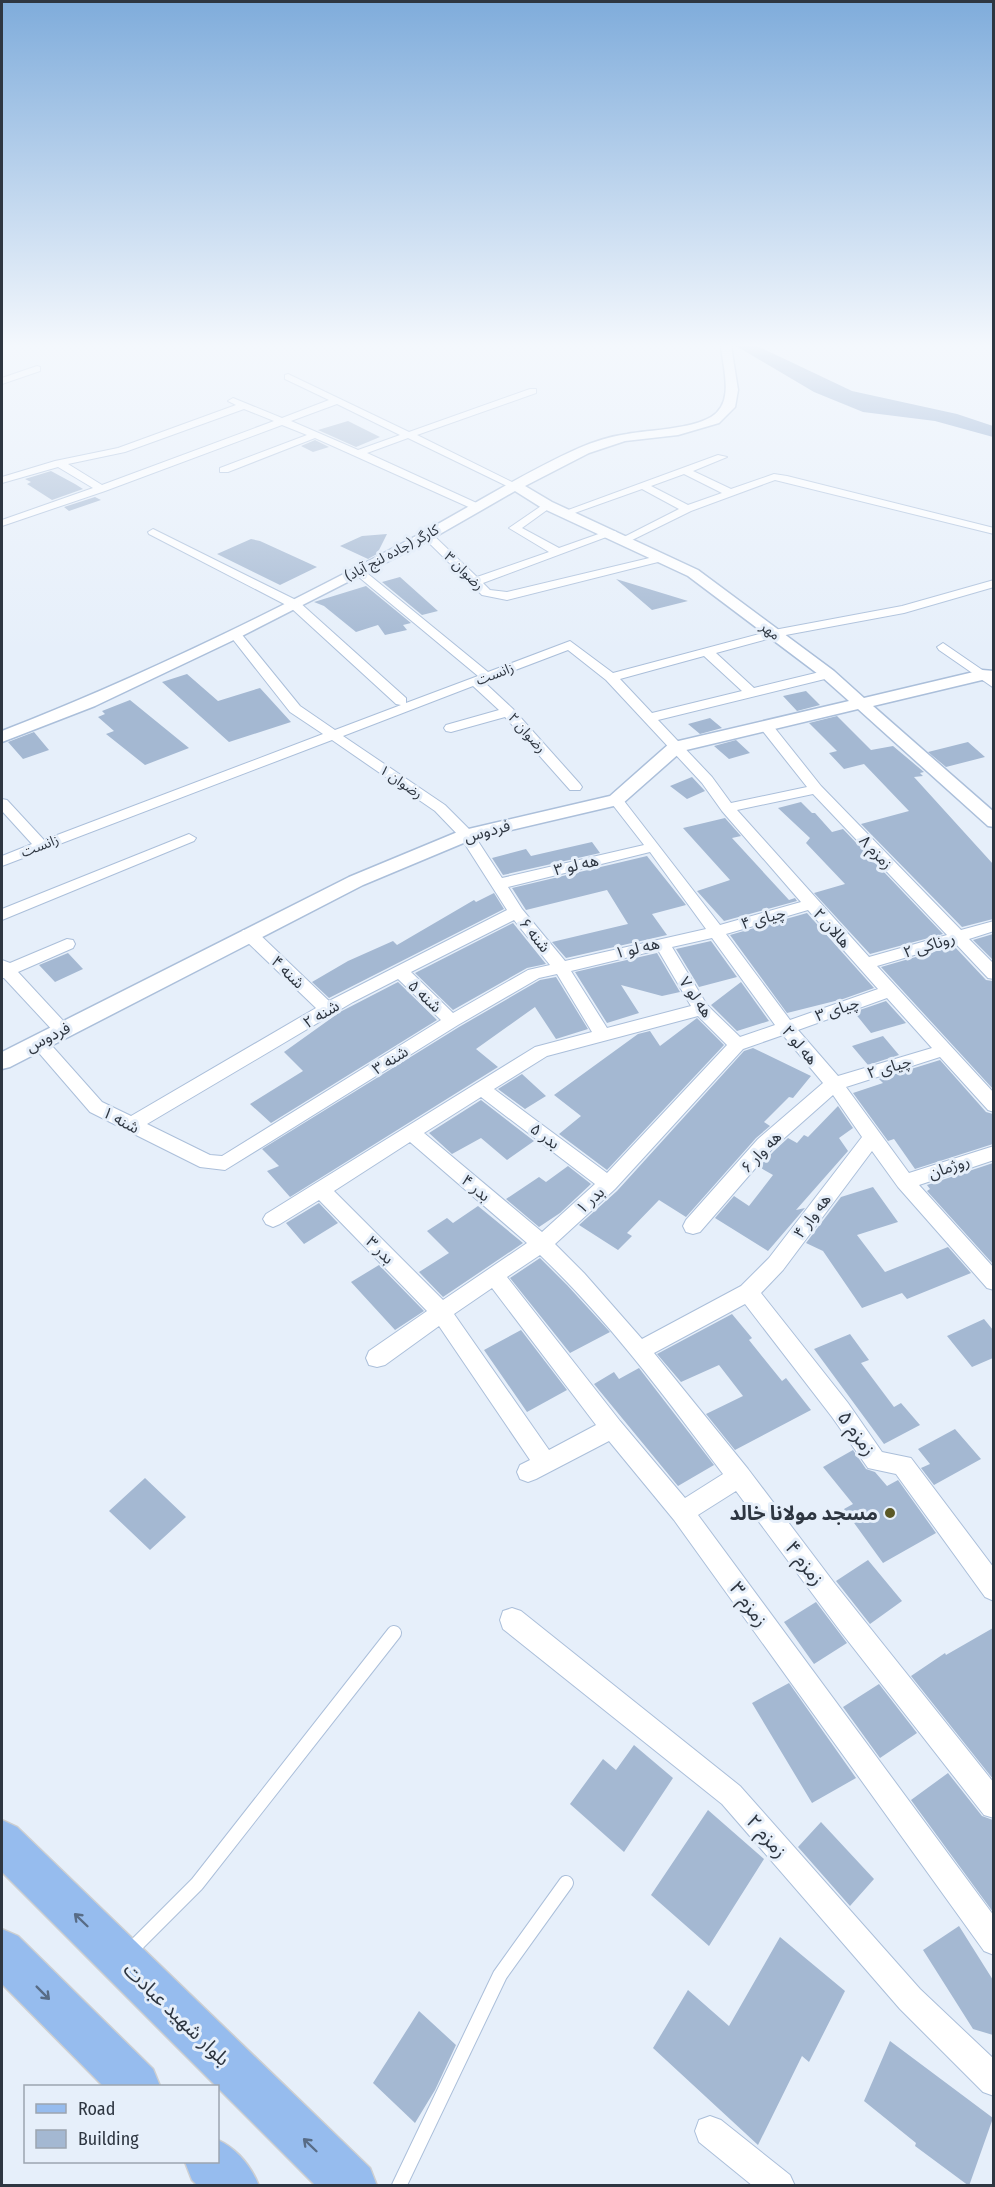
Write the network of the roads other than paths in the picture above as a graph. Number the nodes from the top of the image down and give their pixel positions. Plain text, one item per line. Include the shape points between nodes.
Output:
1 (126, 448) edge
2 (210, 448) edge
3 (281, 448) edge
4 (346, 448) edge
5 (373, 448) edge
6 (434, 448) edge
7 (591, 448) edge
8 (358, 453) junction
9 (722, 457) dead end
10 (59, 463) junction
11 (224, 470) dead end
12 (685, 471) junction
13 (2, 480) edge
14 (642, 485) junction
15 (515, 486) junction
16 (101, 489) junction
17 (731, 493) junction
18 (547, 505) junction
19 (477, 507) junction
20 (687, 509) junction
21 (565, 513) junction
22 (2, 523) edge
23 (993, 531) edge
24 (153, 532) dead end
25 (611, 533) junction
26 (427, 536) junction
27 (626, 540) junction
28 (558, 552) junction
29 (662, 558) junction
30 (358, 571) junction
31 (475, 582) junction
32 (993, 583) edge
33 (294, 604) junction
34 (235, 634) junction
35 (774, 634) junction
36 (943, 647) dead end
37 (708, 653) junction
38 (828, 674) junction
39 (611, 677) junction
40 (990, 678) edge
41 (482, 679) junction
42 (752, 693) junction
43 (400, 701) dead end
44 (859, 702) junction
45 (508, 712) junction
46 (650, 718) junction
47 (765, 725) junction
48 (451, 728) dead end
49 (330, 735) junction
50 (2, 737) edge
51 (676, 747) junction
52 (575, 788) dead end
53 (816, 789) junction
54 (616, 800) junction
55 (2, 803) edge
56 (727, 808) junction
57 (993, 822) edge
58 (467, 835) junction
59 (189, 838) dead end
60 (41, 845) junction
61 (654, 847) junction
62 (2, 861) edge
63 (499, 884) junction
64 (811, 904) junction
65 (516, 912) junction
66 (2, 915) edge
67 (993, 926) edge
68 (714, 932) junction
69 (249, 934) junction
70 (957, 937) junction
71 (662, 943) junction
72 (67, 944) dead end
73 (865, 964) junction
74 (560, 966) junction
75 (3, 969) edge
76 (399, 971) junction
77 (993, 974) edge
78 (889, 991) junction
79 (700, 1009) junction
80 (328, 1010) junction
81 (452, 1021) junction
82 (785, 1026) junction
83 (62, 1030) junction
84 (602, 1034) junction
85 (39, 1042) junction
86 (737, 1045) junction
87 (944, 1050) junction
88 (2, 1061) edge
89 (834, 1084) junction
90 (481, 1088) junction
91 (993, 1105) edge
92 (130, 1125) junction
93 (410, 1132) junction
94 (873, 1136) junction
95 (993, 1153) edge
96 (225, 1163) joint
97 (905, 1182) junction
98 (608, 1184) junction
99 (320, 1189) junction
100 (273, 1219) dead end
101 (693, 1226) dead end
102 (542, 1244) junction
103 (494, 1275) junction
104 (993, 1282) edge
105 (748, 1292) junction
106 (441, 1312) junction
107 (639, 1351) junction
108 (377, 1358) dead end
109 (612, 1428) junction
110 (740, 1476) junction
111 (682, 1512) junction
112 (993, 1588) edge
113 (512, 1620) dead end
114 (394, 1633) dead end
115 (993, 1805) edge
116 (2, 1842) edge
117 (566, 1883) dead end
118 (993, 1941) edge
119 (2, 1952) edge
120 (121, 1960) junction
121 (993, 2081) edge
122 (135, 2085) edge
123 (710, 2131) dead end
124 (211, 2163) edge
125 (234, 2186) edge
126 (352, 2186) edge
127 (399, 2186) edge
128 (779, 2186) edge

1 - 10 street
2 - 16 street
3 - 11 street
4 - 8 street
5 - 8 street
6 - 15 street
7 - 15 street, کارگر (جاده لنج آباد)
8 - 19 street
9 - 12 street
10 - 13 street
10 - 16 street
12 - 14 street
12 - 17 street
14 - 20 street
14 - 21 street
15 - 18 street, مهر
15 - 19 street, کارگر (جاده لنج آباد)
16 - 22 street
17 - 20 street
17 - 23 street via 774,477 788,478
18 - 21 street, مهر
18 - 28 street via 514,528
19 - 26 street, کارگر (جاده لنج آباد)
20 - 27 street
21 - 25 street, مهر
24 - 33 street
25 - 27 street, مهر
25 - 28 street
26 - 30 street, کارگر (جاده لنج آباد)
26 - 31 street, رضوان ۳
27 - 29 street, مهر
28 - 31 street
29 - 31 street, رضوان ۳ via 507,596 486,593
29 - 35 street, مهر via 693,573
30 - 33 street, کارگر (جاده لنج آباد)
30 - 41 street
32 - 35 street via 904,609
33 - 34 street, کارگر (جاده لنج آباد)
33 - 43 street
34 - 49 street, رضوان ۱ via 295,709
34 - 50 street, کارگر (جاده لنج آباد) via 89,703
35 - 37 street
35 - 38 street, مهر
36 - 40 street
37 - 39 street
37 - 42 street
38 - 42 street
38 - 44 street, مهر
39 - 41 street, زانست via 570,645
39 - 46 street
40 - 44 street, فردوس
41 - 45 street, رضوان ۲
41 - 49 street, زانست
42 - 46 street
44 - 47 street, فردوس
44 - 57 street, مهر
45 - 48 street
45 - 52 street, رضوان ۲
46 - 51 street
47 - 51 street, فردوس
47 - 53 street, زمزم ۸
49 - 58 street, رضوان ۱ via 440,808
49 - 60 street, زانست
51 - 54 street, فردوس
51 - 56 street, هالان ۲
53 - 56 street
53 - 70 street, زمزم ۸
54 - 58 street, فردوس
54 - 61 street, هه لو ۲
55 - 60 street
56 - 64 street, هالان ۲
58 - 63 street, شنه ۶
58 - 69 street, فردوس via 356,881
59 - 66 street
60 - 62 street, زانست
61 - 63 street, هه لو ۳
61 - 68 street, هه لو ۲
63 - 65 street, شنه ۶
64 - 68 street, چیای ۴
64 - 73 street, هالان ۲
65 - 74 street, شنه ۶
65 - 76 street, شنه ۲
67 - 70 street, روناکی ۲
68 - 71 street, هه لو ۱
68 - 82 street, هه لو ۲
69 - 80 street, شنه ۴
69 - 83 street, فردوس
70 - 73 street, روناکی ۲
70 - 77 street, زمزم ۸
71 - 74 street, هه لو ۱
71 - 79 street, هه لو ۷
72 - 75 street
73 - 78 street, هالان ۲
74 - 81 street, شنه ۳ via 534,974
74 - 84 street, شنه ۶
75 - 83 street
76 - 80 street, شنه ۲
76 - 81 street, شنه ۵
78 - 82 street, چیای ۳
78 - 87 street, هالان ۲
79 - 84 street
79 - 86 street, هه لو ۷
80 - 92 street, شنه ۲
81 - 96 street, شنه ۳
82 - 86 street, بدر ۱
82 - 89 street, هه لو ۲
83 - 85 street, فردوس
84 - 90 street via 541,1051
85 - 88 street, فردوس
85 - 92 street, شنه ۱ via 96,1107
86 - 98 street, بدر ۱
87 - 89 street, چیای ۲
87 - 91 street, هالان ۲
89 - 94 street, هه لو ۲
89 - 101 street, هه وار ۶ via 765,1144
90 - 93 street
90 - 98 street, بدر ۵
92 - 96 street, شنه ۱ via 207,1162
93 - 99 street
93 - 102 street, بدر ۴
94 - 97 street, هه لو ۲
94 - 105 street, هه وار ۴ via 776,1264
95 - 97 street, روژمان
97 - 104 street, هه لو ۲
98 - 102 street, بدر ۱
99 - 100 street
99 - 106 street, بدر ۳
102 - 103 street, بدر ۱
102 - 107 street, زمزم ۴
103 - 106 street, بدر ۱
103 - 109 street, زمزم ۳
105 - 107 street, هه وار ۴
105 - 112 street, زمزم ۵ via 876,1461 903,1465
106 - 108 street, بدر ۱
106 - 109 street, بدر ۳ via 536,1468
107 - 110 street, زمزم ۴
109 - 111 street, زمزم ۳
110 - 111 street
110 - 115 street, زمزم ۴
111 - 118 street, زمزم ۳
113 - 121 street, زمزم ۲ via 731,1795 910,1999
114 - 120 lane via 197,1884
120 -> 116 main road, بلوار شهید عبادت
117 - 127 lane via 500,1975
119 -> 122 main road
126 -> 120 main road, بلوار شهید عبادت
123 - 128 street
124 - 125 main road

